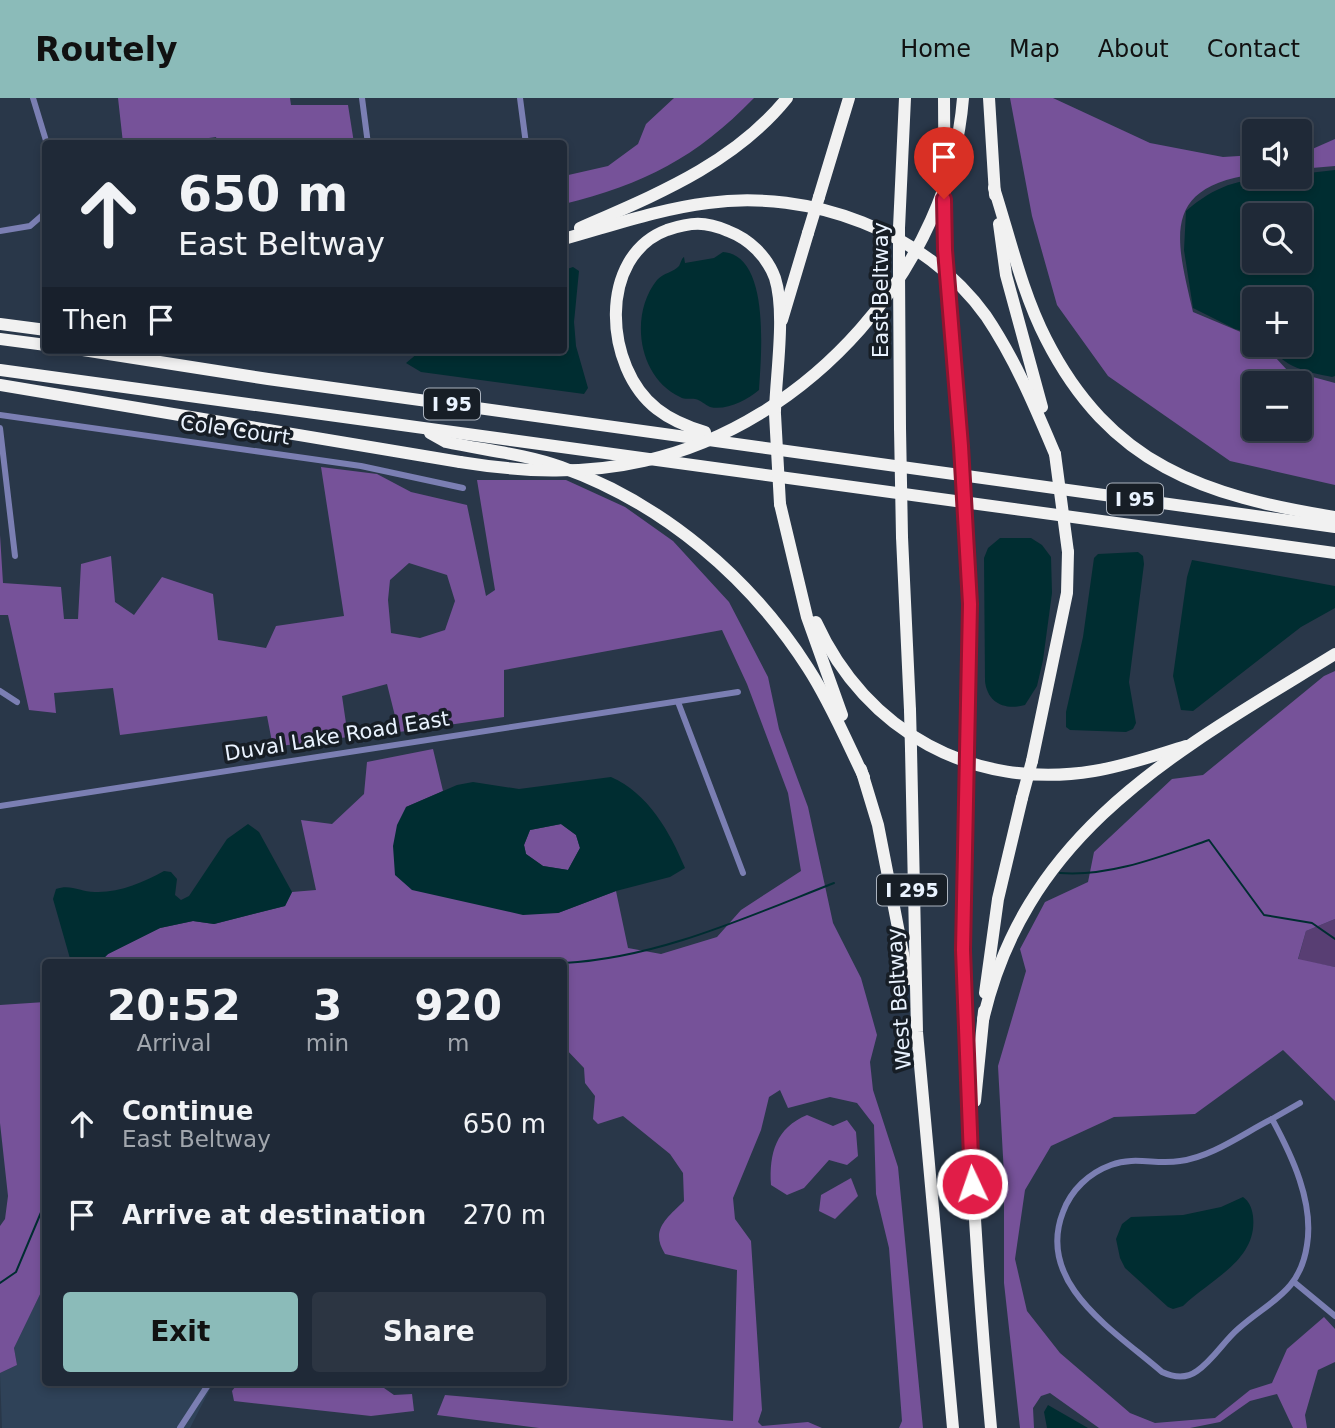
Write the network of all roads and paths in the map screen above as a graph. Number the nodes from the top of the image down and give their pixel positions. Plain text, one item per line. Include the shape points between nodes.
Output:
1 (33, 98) edge
2 (362, 98) edge
3 (520, 98) edge
4 (787, 98) edge
5 (849, 98) edge
6 (905, 98) edge
7 (944, 98) edge
8 (963, 98) edge
9 (989, 98) edge
10 (46, 140) edge
11 (367, 140) edge
12 (526, 140) edge
13 (994, 188) junction
14 (42, 216) edge
15 (0, 232) edge
16 (567, 236) edge
17 (567, 236) edge
18 (0, 324) edge
19 (42, 329) edge
20 (778, 338) junction
21 (0, 339) edge
22 (42, 344) edge
23 (109, 354) edge
24 (0, 370) edge
25 (0, 385) edge
26 (0, 415) edge
27 (0, 428) edge
28 (420, 428) junction
29 (731, 442) junction
30 (1055, 454) junction
31 (901, 483) joint
32 (463, 488) dead end
33 (1335, 517) edge
34 (1335, 527) edge
35 (788, 550) junction
36 (1335, 553) edge
37 (15, 556) dead end
38 (1335, 654) edge
39 (0, 691) edge
40 (737, 692) dead end
41 (17, 702) dead end
42 (678, 702) junction
43 (1196, 743) junction
44 (864, 777) junction
45 (0, 806) edge
46 (743, 873) dead end
47 (983, 1020) junction
48 (916, 1032) junction
49 (1300, 1103) dead end
50 (1272, 1119) junction
51 (976, 1260) junction
52 (1294, 1282) junction
53 (1335, 1316) edge
54 (208, 1386) edge
55 (180, 1428) edge
56 (953, 1428) edge
57 (990, 1428) edge

1 - 10 street
2 - 11 street
3 - 12 street
4 - 16 highway via 770,120 724,158
5 - 20 highway, bridge
6 - 31 highway, East Beltway / I 295, bridge via 899,228
7 - 51 highway, I 295, bridge via 945,250 967,528 970,692 963,950
8 - 25 highway, bridge via 943,191 902,274 881,305 845,346 787,395 720,434 646,461 557,471 460,462
9 - 13 highway
13 - 30 highway via 1006,275
13 - 33 highway via 1046,340 1107,426 1144,458 1202,485 1267,506
14 - 15 street via 30,226
17 - 30 highway via 679,208 737,200 811,206 867,225 934,264 985,316 1027,387
18 - 19 highway
20 - 29 highway via 775,279 763,256 743,236 707,222 689,223 651,237 631,257 616,319 618,344 630,377 656,408 685,425
20 - 35 highway, bridge via 775,414 780,504
21 - 22 highway
23 - 29 highway, I 95
24 - 28 highway, I 95
26 - 32 street, Cole Court via 361,466
27 - 37 street
28 - 36 highway, I 95
28 - 44 highway via 446,442 559,466 637,502 691,538 768,613 807,666
29 - 34 highway, I 95
30 - 47 highway, bridge via 1068,552 1067,593 998,899
31 - 48 highway, West Beltway / I 295, bridge
35 - 43 highway via 822,635 856,688 913,738 957,759 997,770 1092,772
35 - 44 highway
38 - 43 highway
39 - 41 street
40 - 42 street, Duval Lake Road East
42 - 45 street, Duval Lake Road East
42 - 46 street
43 - 47 highway via 1130,790 1064,852 1030,899 1002,957
44 - 48 highway via 900,928
47 - 51 highway via 975,1088
48 - 56 highway, West Beltway / I 295
49 - 50 street
50 - 52 street via 1290,1153 1308,1216 1307,1247
50 - 52 street via 1181,1161 1124,1161 1094,1172 1073,1193 1059,1220 1060,1266 1081,1301 1162,1372 1179,1377 1197,1371
51 - 57 highway, I 295
52 - 53 street
54 - 55 street

